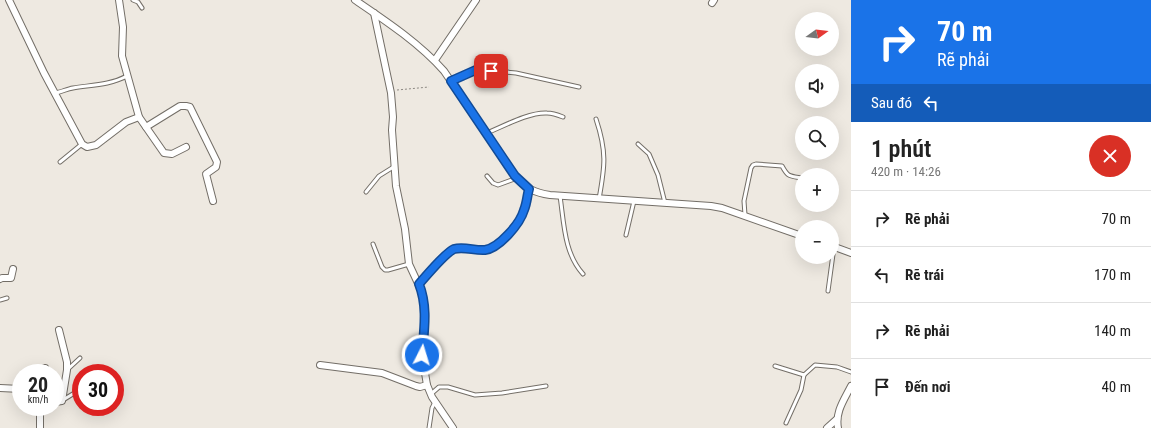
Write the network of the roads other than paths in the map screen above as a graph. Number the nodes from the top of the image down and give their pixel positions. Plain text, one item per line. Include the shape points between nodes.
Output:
1 (10, 0) edge
2 (119, 0) edge
3 (133, 0) edge
4 (356, 0) edge
5 (476, 0) edge
6 (142, 8) dead end
7 (374, 13) junction
8 (435, 60) junction
9 (127, 76) junction
10 (451, 81) junction
11 (579, 86) dead end
12 (55, 94) junction
13 (139, 117) junction
14 (563, 117) dead end
15 (596, 119) dead end
16 (146, 127) junction
17 (487, 133) junction
18 (82, 144) junction
19 (638, 144) dead end
20 (186, 147) dead end
21 (60, 162) dead end
22 (395, 166) junction
23 (487, 176) dead end
24 (795, 177) edge
25 (517, 178) junction
26 (529, 189) junction
27 (366, 192) dead end
28 (560, 196) junction
29 (599, 198) junction
30 (213, 201) dead end
31 (634, 201) junction
32 (665, 203) junction
33 (746, 215) junction
34 (795, 233) edge
35 (626, 235) dead end
36 (373, 244) dead end
37 (839, 249) edge
38 (851, 253) edge
39 (409, 264) junction
40 (831, 264) edge
41 (13, 269) dead end
42 (583, 274) dead end
43 (0, 279) edge
44 (419, 284) junction
45 (828, 291) dead end
46 (7, 298) dead end
47 (0, 300) edge
48 (58, 330) dead end
49 (423, 343) junction
50 (435, 343) dead end
51 (80, 358) dead end
52 (320, 365) dead end
53 (776, 366) dead end
54 (67, 370) junction
55 (851, 372) edge
56 (804, 375) junction
57 (64, 380) edge
58 (427, 385) junction
59 (546, 386) dead end
60 (851, 386) edge
61 (0, 388) edge
62 (12, 388) edge
63 (431, 394) junction
64 (435, 402) junction
65 (40, 416) edge
66 (837, 419) junction
67 (786, 423) dead end
68 (40, 428) edge
69 (429, 428) edge
70 (453, 428) edge
71 (827, 428) edge
72 (838, 428) edge

1 - 12 street
2 - 9 street via 123,27 121,51
3 - 6 lane
4 - 7 street
5 - 8 street
7 - 8 street
7 - 22 street via 390,91
8 - 10 street
9 - 12 lane
9 - 13 street
10 - 11 lane via 478,69 516,73
10 - 17 street
12 - 18 street
13 - 16 street
13 - 18 street via 126,122 96,145 87,147
14 - 17 lane via 548,112 541,113
15 - 29 lane via 604,152
16 - 20 street via 164,153 172,154
16 - 30 street via 175,109 190,107 217,162 216,167 206,174
17 - 25 street
18 - 21 lane
19 - 32 lane via 649,154 658,175
22 - 27 lane via 379,176
22 - 39 street
23 - 25 lane via 498,185
24 - 33 lane via 788,176 782,166 753,165 744,201
25 - 26 street
26 - 28 street
26 - 44 street via 521,218 497,246 484,250 460,248 449,252
28 - 29 street
28 - 42 lane via 567,246 575,265
29 - 31 street
31 - 32 street
31 - 35 lane
32 - 33 street via 711,206
33 - 34 street
36 - 39 lane via 385,270
37 - 38 street
39 - 44 street
40 - 45 lane
41 - 43 street via 11,278
44 - 49 street via 425,313
46 - 47 lane
48 - 54 street
49 - 50 lane
49 - 58 street via 422,361
51 - 54 lane
52 - 58 street via 382,372 416,386
53 - 56 lane
54 - 57 street
55 - 56 lane via 838,367 815,365
56 - 67 lane via 802,390
58 - 63 street
59 - 63 lane via 475,395 439,387
60 - 66 street via 838,411
61 - 62 street
63 - 64 street
64 - 69 lane
64 - 70 street
65 - 68 street
66 - 71 street
66 - 72 street

